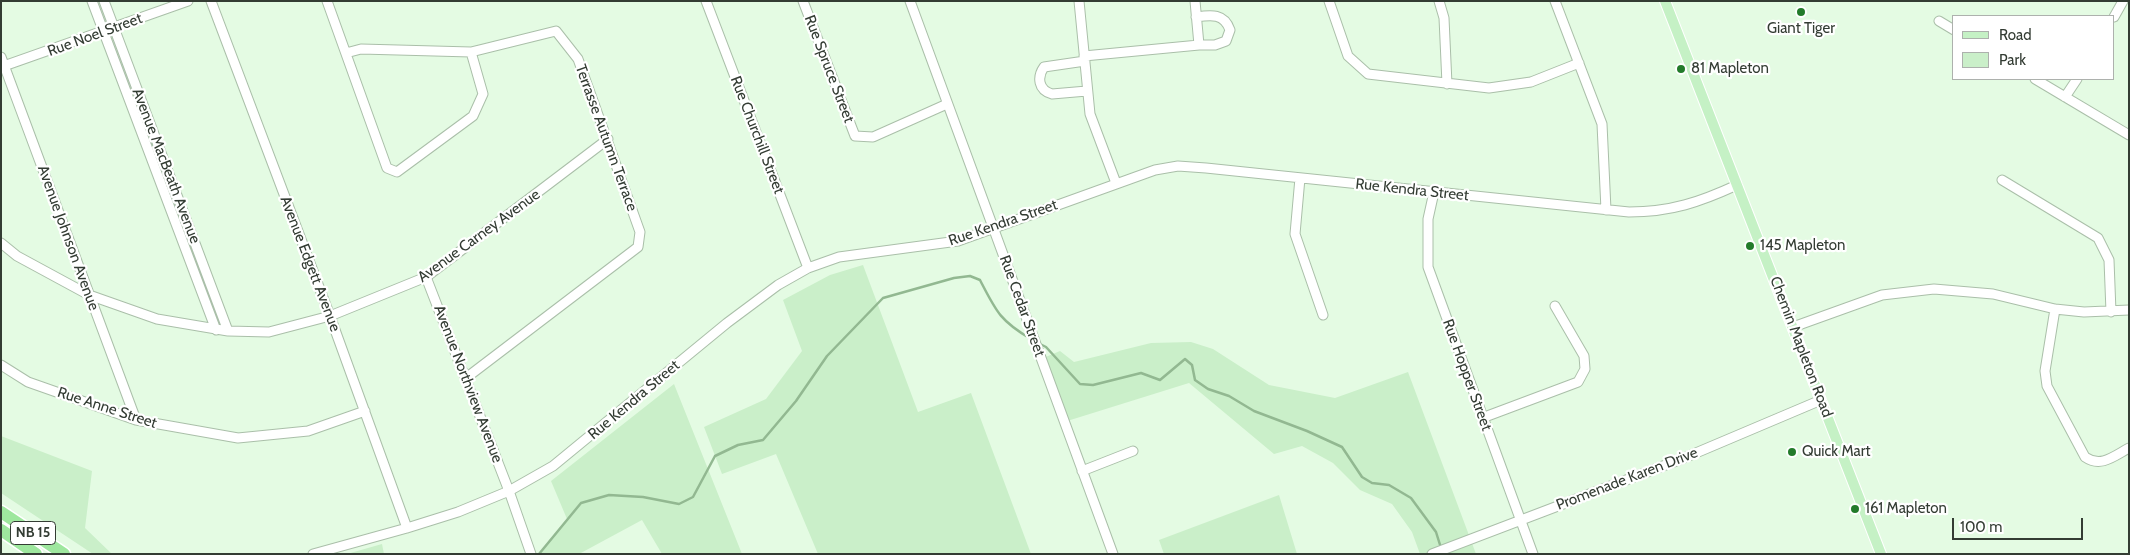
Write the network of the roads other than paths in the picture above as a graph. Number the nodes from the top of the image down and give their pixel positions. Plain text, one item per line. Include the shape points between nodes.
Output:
1 (92, 1) edge
2 (104, 1) edge
3 (188, 1) edge
4 (211, 1) edge
5 (327, 1) edge
6 (706, 1) edge
7 (803, 1) edge
8 (910, 1) edge
9 (1079, 1) edge
10 (1195, 1) edge
11 (1329, 1) edge
12 (1439, 1) edge
13 (1555, 1) edge
14 (1665, 1) edge
15 (2123, 1) edge
16 (2115, 15) edge
17 (1196, 17) junction
18 (1939, 21) dead end
19 (114, 28) junction
20 (1952, 29) edge
21 (104, 32) junction
22 (1199, 45) junction
23 (471, 52) junction
24 (346, 53) junction
25 (1, 57) edge
26 (1084, 59) junction
27 (1579, 63) junction
28 (3, 67) edge
29 (2037, 80) edge
30 (2075, 80) edge
31 (1447, 84) junction
32 (1087, 91) junction
33 (2066, 97) junction
34 (947, 104) junction
35 (2129, 136) edge
36 (608, 139) junction
37 (1300, 178) junction
38 (2002, 180) dead end
39 (1116, 183) junction
40 (1737, 185) junction
41 (1434, 192) junction
42 (1606, 210) junction
43 (993, 228) junction
44 (1, 243) edge
45 (808, 268) junction
46 (426, 277) junction
47 (89, 295) junction
48 (1555, 306) dead end
49 (2055, 309) junction
50 (2129, 310) edge
51 (2111, 312) junction
52 (1323, 315) dead end
53 (330, 316) junction
54 (1793, 327) junction
55 (216, 330) junction
56 (228, 332) junction
57 (1, 365) edge
58 (466, 378) junction
59 (1821, 400) junction
60 (365, 411) junction
61 (1482, 418) junction
62 (136, 420) junction
63 (2129, 448) edge
64 (1133, 450) dead end
65 (1082, 471) junction
66 (509, 491) junction
67 (1, 512) edge
68 (1520, 520) junction
69 (407, 528) junction
70 (1, 530) edge
71 (36, 554) edge
72 (64, 554) edge
73 (313, 554) edge
74 (531, 554) edge
75 (1113, 554) edge
76 (1432, 554) edge
77 (1533, 554) edge
78 (1882, 554) edge

1 - 21 street, Avenue MacBeath Avenue
2 - 19 street, Avenue MacBeath Avenue
3 - 19 street, Rue Noel Street
4 - 53 street, Avenue Edgett Avenue
5 - 24 street
6 - 45 street, Rue Churchill Street
7 - 34 street, Rue Spruce Street via 855,136 873,137
8 - 34 street, Rue Cedar Street
9 - 26 street
10 - 17 street
11 - 31 street via 1348,56 1368,74
12 - 31 street via 1444,18
13 - 27 street
14 - 40 main road, Chemin Mapleton Road
15 - 16 street
17 - 22 street
17 - 22 street via 1224,18 1230,30 1226,41 1221,44
18 - 20 street
19 - 21 street, Rue Noel Street
19 - 56 street, Avenue MacBeath Avenue
21 - 28 street, Rue Noel Street
21 - 55 street, Avenue MacBeath Avenue
22 - 26 street
23 - 24 street, Terrasse Autumn Terrace via 361,49
23 - 24 street via 483,94 473,116 397,172 387,168
23 - 36 street, Terrasse Autumn Terrace via 556,31 578,59
25 - 28 street, Avenue Johnson Avenue
26 - 32 street
26 - 32 street via 1044,67 1039,84 1052,94
27 - 31 street via 1530,82 1489,88
27 - 42 street via 1602,124
28 - 47 street, Avenue Johnson Avenue
29 - 33 street
30 - 33 street
32 - 39 street via 1090,114
33 - 35 street
34 - 43 street, Rue Cedar Street
36 - 46 street, Avenue Carney Avenue
36 - 58 street, Terrasse Autumn Terrace via 640,232 638,247
37 - 39 street, Rue Kendra Street via 1178,166
37 - 41 street, Rue Kendra Street
37 - 52 street via 1295,234
38 - 51 street via 2098,238 2109,260
39 - 43 street, Rue Kendra Street
40 - 42 street, Rue Kendra Street via 1678,208 1651,212
40 - 54 main road, Chemin Mapleton Road
41 - 42 street, Rue Kendra Street
41 - 61 street, Rue Hopper Street via 1428,220 1428,267
43 - 45 street, Rue Kendra Street via 958,241 845,256
43 - 65 street, Rue Cedar Street
44 - 47 street, Avenue Carney Avenue via 17,256
45 - 66 street, Rue Kendra Street via 778,285 727,323 553,466
46 - 53 street, Avenue Carney Avenue
46 - 58 street, Avenue Northview Avenue
47 - 55 street, Avenue Carney Avenue via 157,319
47 - 62 street, Avenue Johnson Avenue
48 - 61 street via 1584,356 1585,369 1578,382
49 - 51 street
49 - 54 street via 1963,290 1907,291 1882,295
49 - 63 street via 2045,371 2046,386 2085,457 2092,462 2103,462
50 - 51 street
53 - 56 street, Avenue Carney Avenue via 268,332
53 - 60 street, Avenue Edgett Avenue
54 - 59 main road, Chemin Mapleton Road
55 - 56 street, Avenue Carney Avenue
57 - 62 street, Rue Anne Street via 28,382
58 - 66 street, Avenue Northview Avenue
59 - 68 street, Promenade Karen Drive via 1684,458
59 - 78 main road, Chemin Mapleton Road
60 - 62 street, Rue Anne Street via 308,431 238,438
60 - 69 street, Avenue Edgett Avenue
61 - 68 street, Rue Hopper Street
64 - 65 street
65 - 75 street, Rue Cedar Street
66 - 69 street, Rue Kendra Street
66 - 74 street, Avenue Northview Avenue
67 - 72 highway, NB 15
68 - 76 street, Promenade Karen Drive
68 - 77 street, Rue Hopper Street
69 - 73 street, Rue Kendra Street
70 - 71 highway, NB 15

